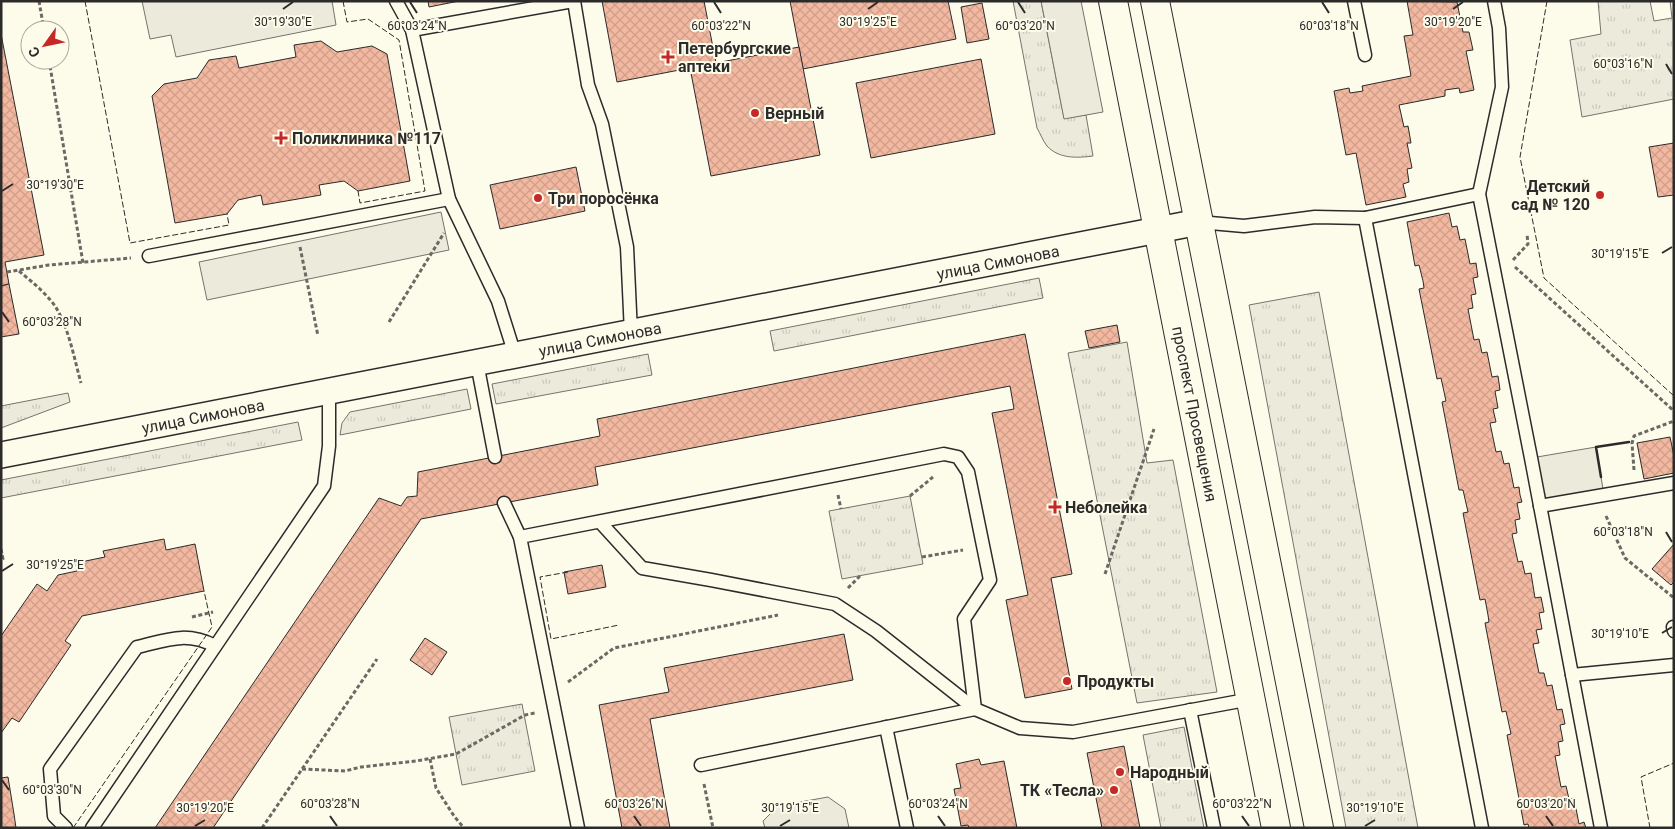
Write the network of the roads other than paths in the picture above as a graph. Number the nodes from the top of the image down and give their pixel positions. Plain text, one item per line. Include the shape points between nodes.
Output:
1 (396, 1) edge
2 (573, 1) edge
3 (1112, 1) edge
4 (1156, 1) edge
5 (1354, 1) edge
6 (1494, 1) edge
7 (412, 30) junction
8 (1364, 55) dead end
9 (1478, 194) junction
10 (449, 199) junction
11 (1365, 218) junction
12 (1199, 222) junction
13 (1158, 230) junction
14 (149, 256) road end
15 (631, 333) junction
16 (515, 355) junction
17 (477, 363) junction
18 (329, 391) junction
19 (1, 455) edge
20 (495, 457) dead end
21 (1674, 483) edge
22 (504, 503) dead end
23 (1540, 506) junction
24 (600, 522) junction
25 (520, 537) junction
26 (216, 646) junction
27 (1674, 665) edge
28 (1572, 675) junction
29 (1251, 699) junction
30 (975, 709) junction
31 (1190, 710) junction
32 (886, 727) junction
33 (700, 765) road end
34 (66, 828) edge
35 (92, 828) edge
36 (578, 828) edge
37 (907, 828) edge
38 (1214, 828) edge
39 (1276, 828) edge
40 (1319, 828) edge
41 (1482, 828) edge
42 (1601, 828) edge

1 - 7 lane
2 - 7 lane
2 - 15 lane via 588,85 602,124 627,247
3 - 13 main road, проспект Просвещения
4 - 12 main road
5 - 8 lane
6 - 9 lane via 1499,28 1502,88
7 - 10 lane
9 - 11 lane
9 - 23 lane
10 - 14 lane
10 - 16 lane via 498,301
11 - 12 lane via 1315,217 1244,226
11 - 41 lane
12 - 13 street, улица Симонова
12 - 40 main road
13 - 15 street, улица Симонова
13 - 29 main road, проспект Просвещения
15 - 16 street, улица Симонова
16 - 17 street, улица Симонова
17 - 18 street, улица Симонова
17 - 20 lane
18 - 19 street, улица Симонова
18 - 26 lane via 329,446 324,486
21 - 23 lane
22 - 25 lane
23 - 28 lane
24 - 25 lane
24 - 30 lane via 642,568 835,604 876,631
24 - 30 lane via 944,454 958,457 968,472 990,580 964,619
25 - 36 lane
26 - 34 lane via 203,640 181,637 137,647 50,769 54,816
26 - 35 lane
27 - 28 lane
28 - 42 lane
29 - 31 lane
29 - 39 main road, проспект Просвещения
30 - 31 lane via 1020,728 1073,732
30 - 32 lane
31 - 38 lane
32 - 33 lane
32 - 37 lane

